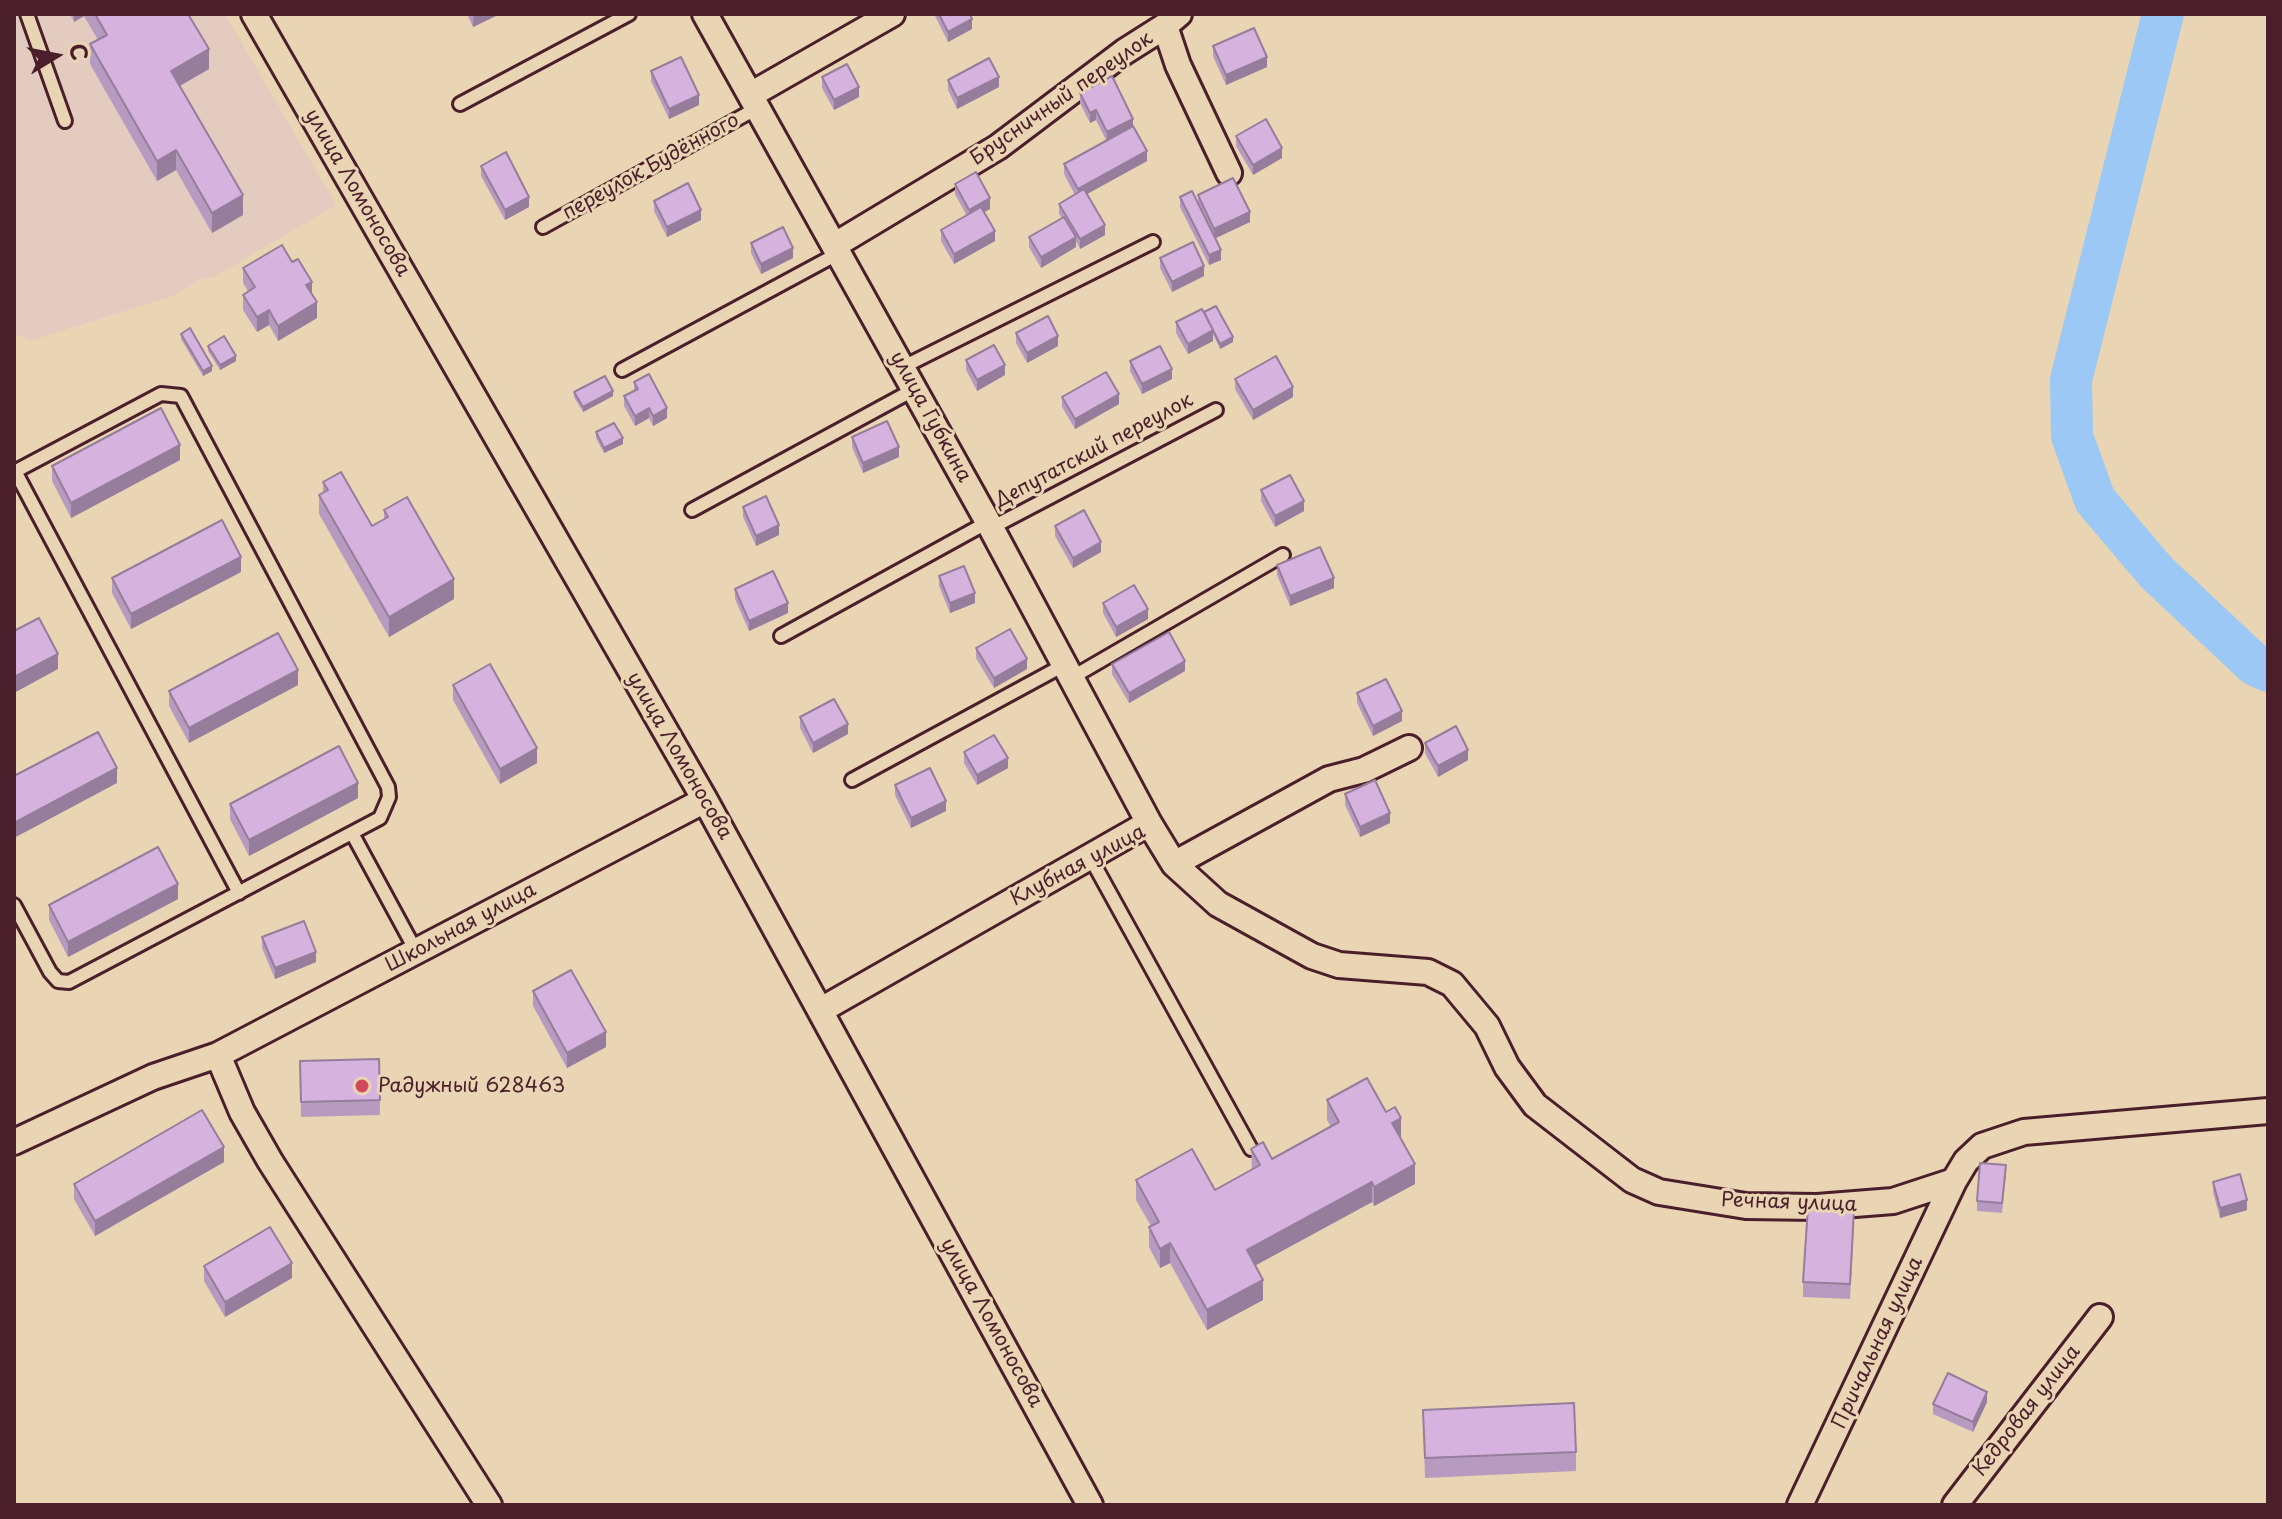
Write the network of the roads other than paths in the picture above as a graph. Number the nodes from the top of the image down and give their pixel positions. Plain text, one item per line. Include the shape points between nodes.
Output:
1 (27, 14) edge
2 (254, 14) edge
3 (629, 14) edge
4 (705, 14) edge
5 (892, 14) edge
6 (1172, 20) edge
7 (755, 101) junction
8 (460, 104) dead end
9 (65, 121) dead end
10 (1229, 173) dead end
11 (543, 227) dead end
12 (1153, 242) dead end
13 (837, 249) junction
14 (903, 367) junction
15 (622, 370) dead end
16 (915, 389) junction
17 (1216, 410) dead end
18 (14, 472) edge
19 (692, 510) dead end
20 (990, 525) junction
21 (1283, 555) dead end
22 (781, 636) dead end
23 (1068, 671) junction
24 (1409, 748) dead end
25 (852, 780) dead end
26 (705, 800) junction
27 (1149, 823) junction
28 (352, 833) junction
29 (1090, 857) junction
30 (1174, 864) junction
31 (239, 893) junction
32 (14, 905) edge
33 (416, 951) junction
34 (821, 1010) junction
35 (218, 1055) junction
36 (2268, 1111) edge
37 (14, 1142) edge
38 (1251, 1149) edge
39 (1954, 1181) junction
40 (2100, 1317) dead end
41 (489, 1505) edge
42 (1090, 1505) edge
43 (1800, 1505) edge
44 (1955, 1505) edge

1 - 9 lane
2 - 26 street, улица Ломоносова
3 - 8 lane
4 - 7 street, улица Губкина
5 - 7 street, переулок Будённого
6 - 10 street via 1178,65
6 - 13 street, Брусничный переулок via 998,147
7 - 11 lane, переулок Будённого
7 - 13 street, улица Губкина
12 - 14 lane
13 - 14 street, улица Губкина
13 - 15 lane, Брусничный переулок
14 - 16 street, улица Губкина
16 - 19 lane
16 - 20 street, улица Губкина
17 - 20 lane, Депутатский переулок
18 - 28 lane via 161,394 181,396 388,787 380,818
18 - 31 lane
20 - 22 lane, Депутатский переулок
20 - 23 street, улица Губкина
21 - 23 lane
23 - 25 lane
23 - 27 street, улица Губкина
24 - 30 street via 1364,770 1329,779
26 - 33 street, Школьная улица
26 - 34 street, улица Ломоносова
27 - 29 street, Клубная улица
27 - 30 street, Клубная улица
28 - 31 lane
28 - 33 lane
29 - 34 street, Клубная улица
29 - 38 lane
30 - 39 street, Речная улица via 1218,904 1312,956 1339,965 1428,972 1452,984 1487,1026 1507,1067 1535,1105 1632,1180 1659,1192 1746,1206 1817,1207 1893,1201
31 - 32 lane via 69,982 58,981 50,972
33 - 35 street, Школьная улица
34 - 42 street, улица Ломоносова
35 - 37 street, Школьная улица via 139,1082
35 - 41 street via 270,1161
36 - 39 street via 2024,1132 1982,1146
39 - 43 street, Причальная улица
40 - 44 street, Кедровая улица

